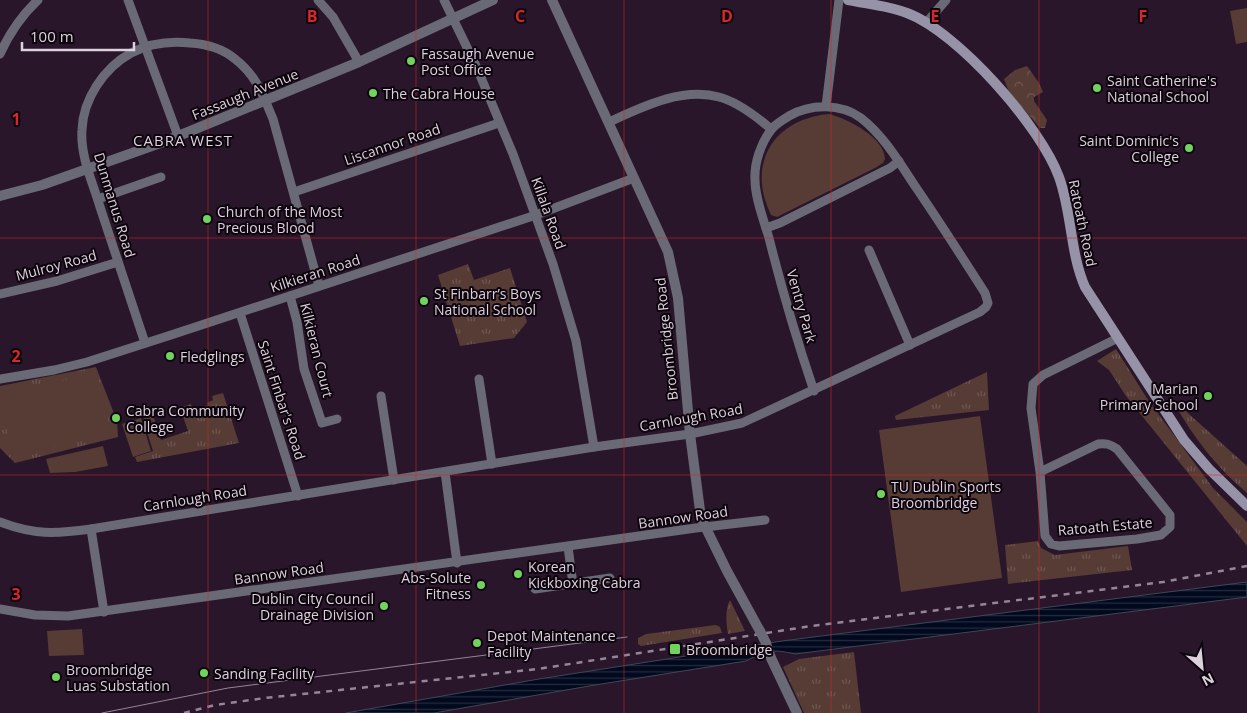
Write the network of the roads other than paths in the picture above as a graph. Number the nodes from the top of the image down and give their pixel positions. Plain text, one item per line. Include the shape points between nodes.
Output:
1 (38, 0) edge
2 (128, 0) edge
3 (318, 0) edge
4 (444, 0) edge
5 (493, 0) edge
6 (552, 0) edge
7 (839, 0) edge
8 (848, 0) edge
9 (946, 0) edge
10 (453, 18) junction
11 (926, 23) junction
12 (146, 48) junction
13 (0, 54) edge
14 (359, 62) junction
15 (265, 100) junction
16 (826, 106) junction
17 (609, 122) junction
18 (499, 123) junction
19 (771, 129) junction
20 (178, 136) junction
21 (899, 161) junction
22 (89, 169) junction
23 (161, 177) dead end
24 (634, 178) junction
25 (294, 192) junction
26 (0, 196) edge
27 (98, 198) junction
28 (536, 215) junction
29 (766, 228) junction
30 (869, 250) dead end
31 (118, 262) junction
32 (320, 286) junction
33 (0, 294) edge
34 (290, 296) junction
35 (988, 303) joint
36 (240, 313) junction
37 (1118, 338) junction
38 (145, 343) junction
39 (910, 346) junction
40 (0, 379) edge
41 (479, 379) dead end
42 (814, 391) junction
43 (381, 396) dead end
44 (337, 419) dead end
45 (690, 434) junction
46 (594, 447) junction
47 (492, 464) junction
48 (445, 472) junction
49 (1040, 472) junction
50 (394, 480) junction
51 (298, 496) junction
52 (1247, 506) edge
53 (764, 520) dead end
54 (0, 522) edge
55 (704, 527) junction
56 (91, 529) junction
57 (568, 547) junction
58 (457, 562) junction
59 (610, 578) dead end
60 (573, 584) junction
61 (535, 590) dead end
62 (0, 610) edge
63 (104, 612) junction
64 (797, 713) edge

1 - 13 street via 18,22
2 - 12 street
3 - 14 street via 333,17
4 - 10 street, Killala Road
5 - 10 street, Fassaugh Avenue
6 - 17 street, Broombridge Road
7 - 16 street
8 - 11 main road, Ratoath Road via 886,7
9 - 11 street
10 - 14 street, Fassaugh Avenue
10 - 18 street, Killala Road
11 - 37 main road, Ratoath Road via 989,77 1019,112 1047,154 1061,185 1080,275
12 - 15 street, Dunmanus Road via 181,42 217,48 234,57 247,70
12 - 20 street
12 - 22 street, Dunmanus Road via 130,54 106,75 88,101 82,129
14 - 15 street, Fassaugh Avenue
15 - 20 street, Fassaugh Avenue
15 - 25 street, Dunmanus Road
16 - 19 street, Ventry Park via 795,112
16 - 21 street, Ventry Park via 860,117
17 - 19 street via 678,96 706,95 734,104
17 - 24 street, Broombridge Road
18 - 25 street, Liscannor Road
18 - 28 street, Killala Road
19 - 29 street, Ventry Park via 761,149 754,180
20 - 22 street, Fassaugh Avenue
21 - 29 street
21 - 35 street, Ventry Park via 988,297
22 - 26 street, Fassaugh Avenue
22 - 27 street, Dunmanus Road
23 - 27 street
24 - 28 street, Kilkieran Road
24 - 45 street, Broombridge Road via 668,252 673,271
25 - 32 street, Dunmanus Road
27 - 31 street, Dunmanus Road
28 - 32 street, Kilkieran Road
28 - 46 street, Killala Road via 576,341
29 - 42 street, Ventry Park
30 - 39 street
31 - 33 street, Mulroy Road
31 - 38 street, Dunmanus Road
32 - 34 street, Kilkieran Road
34 - 36 street, Kilkieran Road
34 - 44 street, Kilkieran Court via 298,322 304,369 322,423
35 - 39 street, Carnlough Road via 980,312
36 - 38 street, Kilkieran Road
36 - 51 street, Saint Finbar's Road
37 - 49 street, Ratoath Estate via 1043,375 1032,384 1031,408
37 - 52 main road, Ratoath Road via 1184,440
38 - 40 street, Kilkieran Road via 70,366
39 - 42 street, Carnlough Road
41 - 47 street
42 - 45 street, Carnlough Road via 742,423
43 - 50 street
45 - 46 street, Carnlough Road
45 - 55 street, Broombridge Road
46 - 47 street, Carnlough Road
47 - 48 street, Carnlough Road
48 - 50 street, Carnlough Road
48 - 58 street
49 - 49 street, Ratoath Estate via 1046,536 1051,544 1137,539 1161,534 1170,527 1170,515 1111,445 1098,444
50 - 51 street, Carnlough Road
51 - 56 street, Carnlough Road
53 - 55 street, Bannow Road
54 - 56 street, Carnlough Road via 43,533
55 - 57 street, Bannow Road
55 - 64 street, Broombridge Road, bridge via 759,629
56 - 63 street
57 - 58 street, Bannow Road
57 - 60 street
58 - 63 street, Bannow Road
59 - 60 street
60 - 61 street
62 - 63 street, Bannow Road via 55,617

